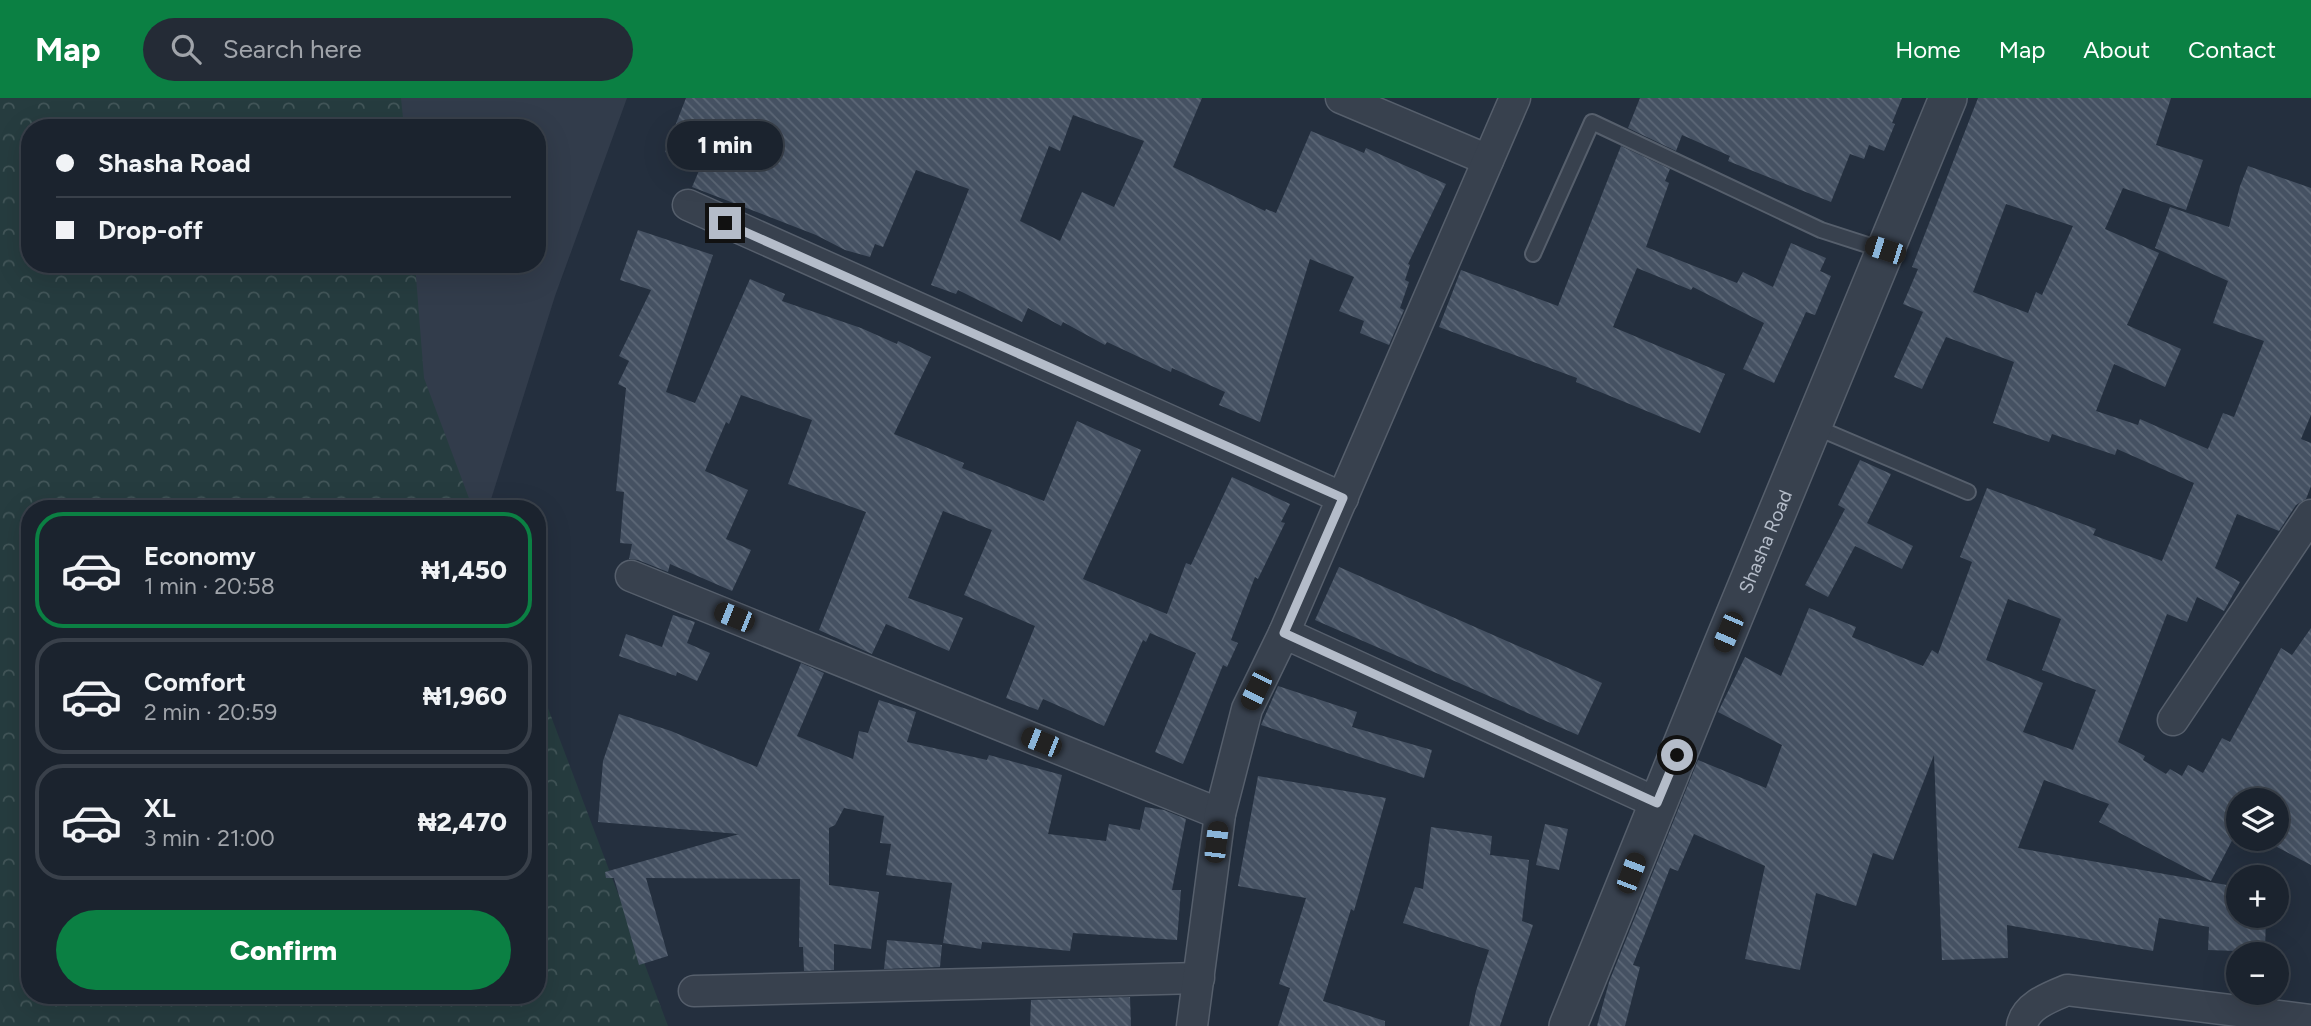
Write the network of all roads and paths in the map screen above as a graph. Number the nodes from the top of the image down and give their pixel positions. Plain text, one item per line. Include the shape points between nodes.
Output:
1 (1341, 98) edge
2 (1515, 98) edge
3 (1948, 98) edge
4 (1488, 160) junction
5 (688, 205) dead end
6 (1885, 250) junction
7 (1533, 254) dead end
8 (1813, 426) junction
9 (1968, 492) dead end
10 (1343, 498) junction
11 (2311, 515) edge
12 (631, 576) dead end
13 (1284, 633) junction
14 (2173, 720) dead end
15 (1657, 803) junction
16 (1220, 814) junction
17 (1199, 978) junction
18 (694, 991) dead end
19 (2311, 1020) edge
20 (1192, 1026) edge
21 (1568, 1026) edge
22 (2022, 1026) edge

1 - 4 street
2 - 4 street
3 - 6 street, Shasha Road
4 - 10 street
5 - 10 street
6 - 7 lane via 1821,230 1592,122
6 - 8 street, Shasha Road
8 - 9 lane
8 - 15 street, Shasha Road
10 - 13 street
11 - 14 street
12 - 16 street
13 - 15 street
13 - 16 street via 1247,709
15 - 21 street, Shasha Road
16 - 17 street
17 - 18 street
17 - 20 street
19 - 22 street via 2067,990 2040,1001 2022,1020

